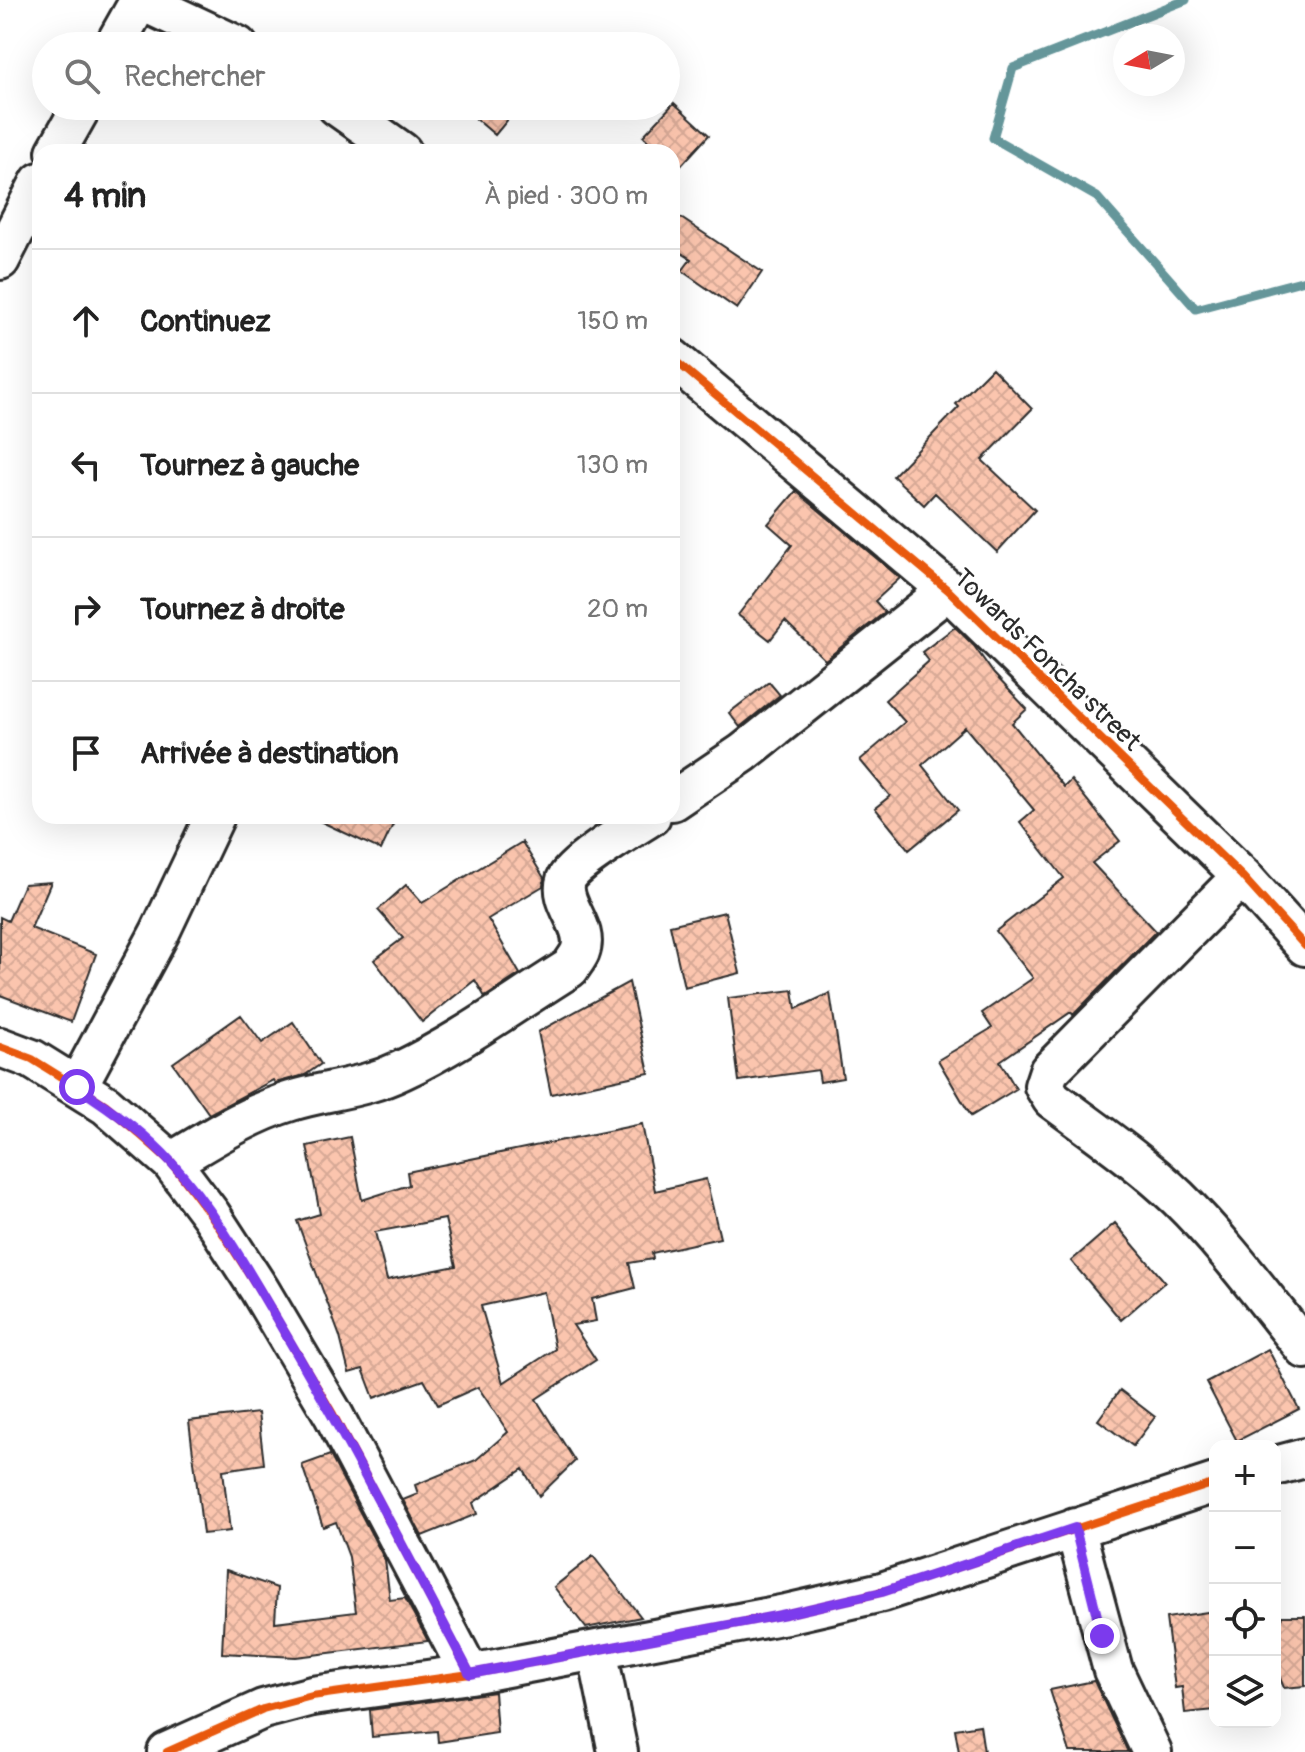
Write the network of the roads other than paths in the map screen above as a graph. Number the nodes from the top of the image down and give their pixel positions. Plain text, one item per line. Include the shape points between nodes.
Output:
1 (140, 0) edge
2 (122, 32) edge
3 (208, 32) edge
4 (74, 120) edge
5 (357, 120) edge
6 (61, 144) edge
7 (391, 144) edge
8 (32, 198) edge
9 (0, 260) edge
10 (680, 365) edge
11 (948, 590) junction
12 (680, 796) edge
13 (211, 824) edge
14 (639, 824) edge
15 (1242, 876) junction
16 (1305, 946) edge
17 (0, 1047) edge
18 (77, 1087) junction
19 (171, 1162) junction
20 (1305, 1349) edge
21 (1305, 1458) edge
22 (1281, 1464) edge
23 (1209, 1485) edge
24 (1075, 1528) junction
25 (597, 1650) junction
26 (470, 1674) junction
27 (167, 1752) edge
28 (618, 1752) edge
29 (1152, 1752) edge

1 - 2 street
1 - 3 street
4 - 6 street
5 - 7 street
8 - 9 street
10 - 11 street, Towards Foncha street
11 - 12 street via 743,753
11 - 15 street, Towards Foncha street
13 - 18 street
14 - 19 street via 566,879 565,893 581,940 570,968 403,1070 365,1086 256,1113
15 - 16 street, Towards Foncha street
15 - 20 street via 1049,1071 1044,1086 1052,1099 1178,1198
17 - 18 street via 32,1059
18 - 19 street via 106,1105
19 - 26 street via 259,1289 333,1414
21 - 22 street
23 - 24 street
24 - 25 street via 882,1592
24 - 29 street via 1113,1670
25 - 26 street
25 - 28 street
26 - 27 street via 312,1696 263,1709

